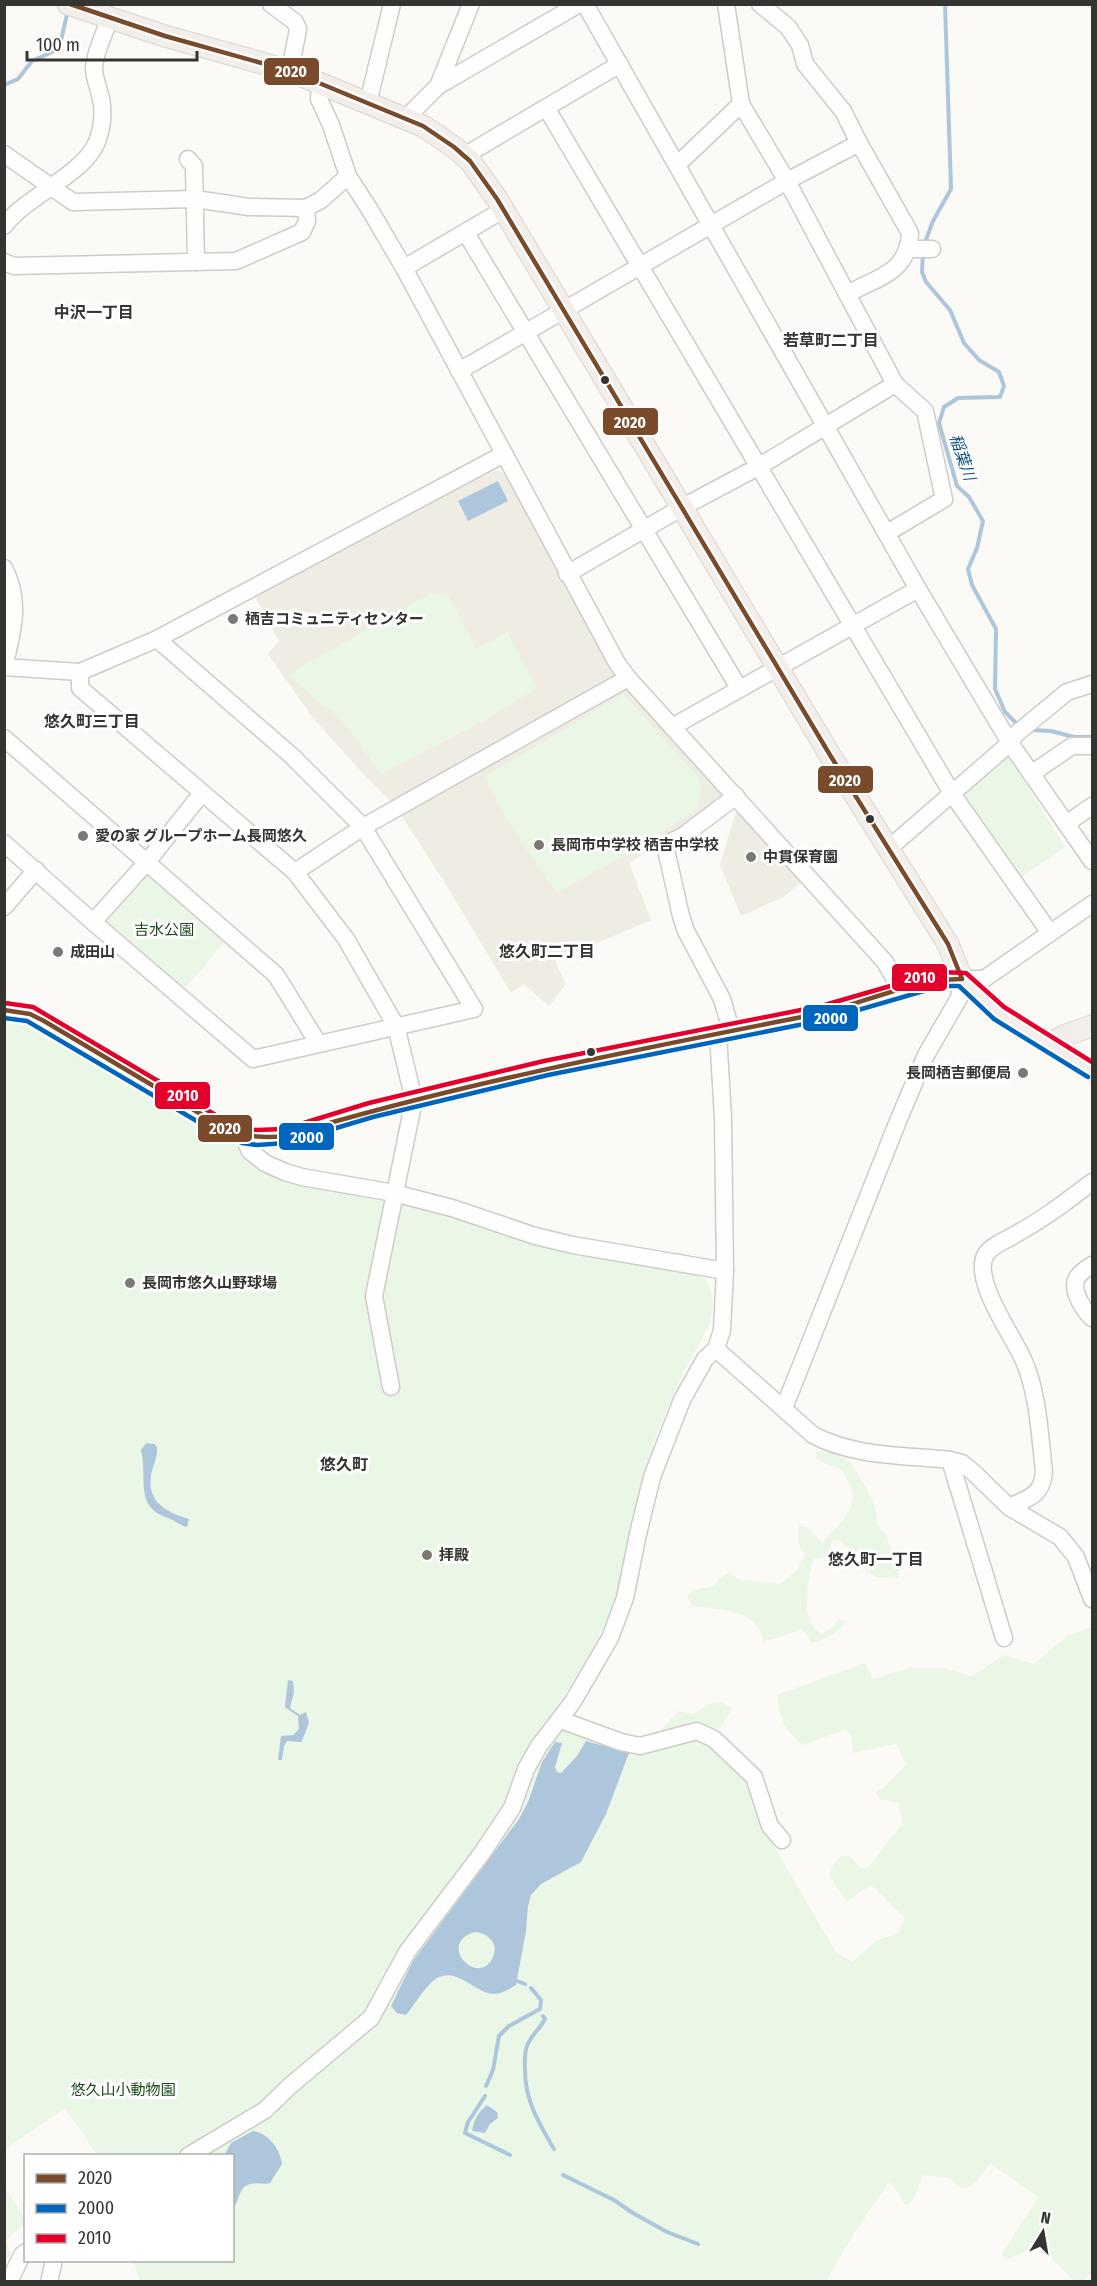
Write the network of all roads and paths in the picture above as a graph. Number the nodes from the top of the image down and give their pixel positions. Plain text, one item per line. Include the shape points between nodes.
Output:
1 (68, 4) edge
2 (272, 4) edge
3 (392, 4) edge
4 (471, 4) edge
5 (579, 4) edge
6 (585, 4) edge
7 (726, 4) edge
8 (760, 4) edge
9 (109, 20) junction
10 (621, 64) junction
11 (290, 71) junction
12 (320, 84) junction
13 (438, 86) junction
14 (368, 103) junction
15 (741, 104) junction
16 (547, 109) junction
17 (406, 118) junction
18 (859, 143) junction
19 (4, 153) edge
20 (464, 156) junction
21 (188, 159) dead end
22 (677, 165) junction
23 (348, 176) junction
24 (787, 181) junction
25 (51, 188) junction
26 (195, 199) junction
27 (306, 208) junction
28 (503, 210) junction
29 (712, 224) junction
30 (4, 226) edge
31 (466, 233) junction
32 (909, 249) junction
33 (932, 249) dead end
34 (4, 262) edge
35 (196, 262) junction
36 (640, 266) junction
37 (404, 268) junction
38 (847, 294) junction
39 (563, 310) junction
40 (524, 332) junction
41 (459, 371) junction
42 (895, 384) junction
43 (826, 425) junction
44 (504, 454) junction
45 (758, 467) junction
46 (681, 508) junction
47 (642, 530) junction
48 (887, 533) junction
49 (6, 574) edge
50 (567, 574) junction
51 (918, 589) junction
52 (854, 625) junction
53 (157, 639) junction
54 (4, 667) edge
55 (778, 668) junction
56 (80, 672) junction
57 (628, 678) junction
58 (1092, 684) edge
59 (739, 688) junction
60 (672, 727) junction
61 (1018, 734) junction
62 (4, 738) edge
63 (1092, 746) edge
64 (1032, 774) junction
65 (202, 793) junction
66 (953, 795) junction
67 (736, 796) junction
68 (1092, 806) edge
69 (1066, 824) junction
70 (363, 827) junction
71 (4, 843) edge
72 (887, 850) junction
73 (1092, 861) edge
74 (147, 862) junction
75 (36, 870) junction
76 (295, 872) junction
77 (1092, 904) edge
78 (4, 907) edge
79 (93, 922) junction
80 (1050, 933) junction
81 (962, 979) junction
82 (901, 990) junction
83 (4, 1010) edge
84 (396, 1026) junction
85 (1092, 1026) edge
86 (725, 1032) junction
87 (318, 1043) junction
88 (1049, 1044) junction
89 (1092, 1071) edge
90 (414, 1100) junction
91 (243, 1136) junction
92 (1092, 1182) edge
93 (394, 1193) junction
94 (1092, 1265) edge
95 (725, 1271) junction
96 (1092, 1318) edge
97 (716, 1349) junction
98 (391, 1387) dead end
99 (784, 1408) junction
100 (950, 1460) junction
101 (1009, 1507) junction
102 (1092, 1599) edge
103 (1004, 1638) dead end
104 (561, 1720) junction
105 (782, 1840) dead end
106 (191, 2154) edge
107 (24, 2254) edge
108 (54, 2262) edge
109 (9, 2282) edge
110 (49, 2282) edge

1 - 9 main road
2 - 11 street via 295,21 298,29
3 - 14 street
4 - 13 street
5 - 13 street
6 - 10 street
7 - 15 street
8 - 18 street via 788,27 806,64 843,111
9 - 11 main road
9 - 25 street via 94,65 102,122 96,145 87,158
10 - 16 street
10 - 22 street
11 - 12 main road
12 - 14 main road
12 - 23 street via 319,99
13 - 17 street
14 - 17 main road
15 - 22 street
15 - 24 street
16 - 20 street
16 - 36 street
17 - 20 main road
18 - 24 street
18 - 32 street via 910,233
19 - 25 street
20 - 28 main road via 488,184
21 - 26 street via 194,166
22 - 29 street
23 - 27 street
23 - 37 street
24 - 29 street
24 - 38 street
25 - 26 street via 73,202
25 - 30 street via 22,207
26 - 27 street via 249,207
26 - 35 street
27 - 35 street via 305,227 298,235 236,261
28 - 31 street
28 - 39 main road
29 - 36 street
29 - 43 street
31 - 37 street
31 - 40 street
32 - 33 street
32 - 38 street via 898,267
34 - 35 street via 14,266
36 - 39 street
36 - 45 street
37 - 41 street
38 - 42 street
39 - 40 street
39 - 46 main road
40 - 41 street
40 - 47 street
41 - 44 street
42 - 43 street
42 - 48 street via 925,411 944,499
43 - 45 street
43 - 48 street
44 - 50 street
44 - 53 street
45 - 46 street
45 - 52 street
46 - 47 street
46 - 55 main road
47 - 50 street
47 - 59 street
48 - 51 street
49 - 54 street via 15,608
50 - 57 street
51 - 52 street
51 - 61 street
52 - 55 street
52 - 66 street
53 - 56 street
53 - 70 street via 293,757
54 - 56 street
55 - 59 street
55 - 72 main road
56 - 65 street via 80,688
57 - 60 street
57 - 70 street
58 - 61 street via 1067,692
59 - 60 street
60 - 67 street
61 - 64 street
61 - 66 street
62 - 74 street
63 - 64 street via 1072,746
64 - 69 street
65 - 74 street
65 - 76 street
66 - 72 street
66 - 80 street
67 - 82 street via 885,962
67 - 86 street via 665,845 686,931 722,999
68 - 69 street
69 - 73 street
70 - 76 street
70 - 84 street via 474,1009
71 - 75 street
72 - 81 main road via 948,944
74 - 79 street
74 - 87 street via 276,975
75 - 78 street
75 - 79 street
76 - 84 street via 346,939
77 - 80 street
79 - 87 street via 253,1059
80 - 81 street via 984,979
81 - 82 main road via 940,979
81 - 88 main road via 999,1013
81 - 99 street via 959,998 926,1055 898,1121
82 - 86 main road via 823,1013
83 - 91 main road via 30,1014 44,1021 221,1127
84 - 87 street
84 - 90 street
85 - 88 main road
86 - 90 main road via 546,1068
86 - 95 street
88 - 89 main road
90 - 91 main road via 285,1136
90 - 93 street
91 - 93 street via 250,1151 285,1172
92 - 101 street via 1051,1214 985,1255 983,1276 989,1295 1030,1377 1044,1472 1042,1487 1035,1494
93 - 95 street via 573,1245
93 - 98 street via 374,1296
94 - 96 street via 1075,1282 1082,1305
95 - 97 street via 722,1330
97 - 99 street
97 - 104 street via 691,1382 652,1478 619,1618
99 - 100 street via 813,1435 830,1444 868,1453
100 - 101 street via 962,1463
100 - 103 street
101 - 102 street via 1060,1537 1071,1548
104 - 105 street via 640,1746 704,1732 754,1777 770,1826
104 - 106 street via 526,1769 512,1808 407,1952 371,2018 265,2110
107 - 109 street
108 - 110 street

